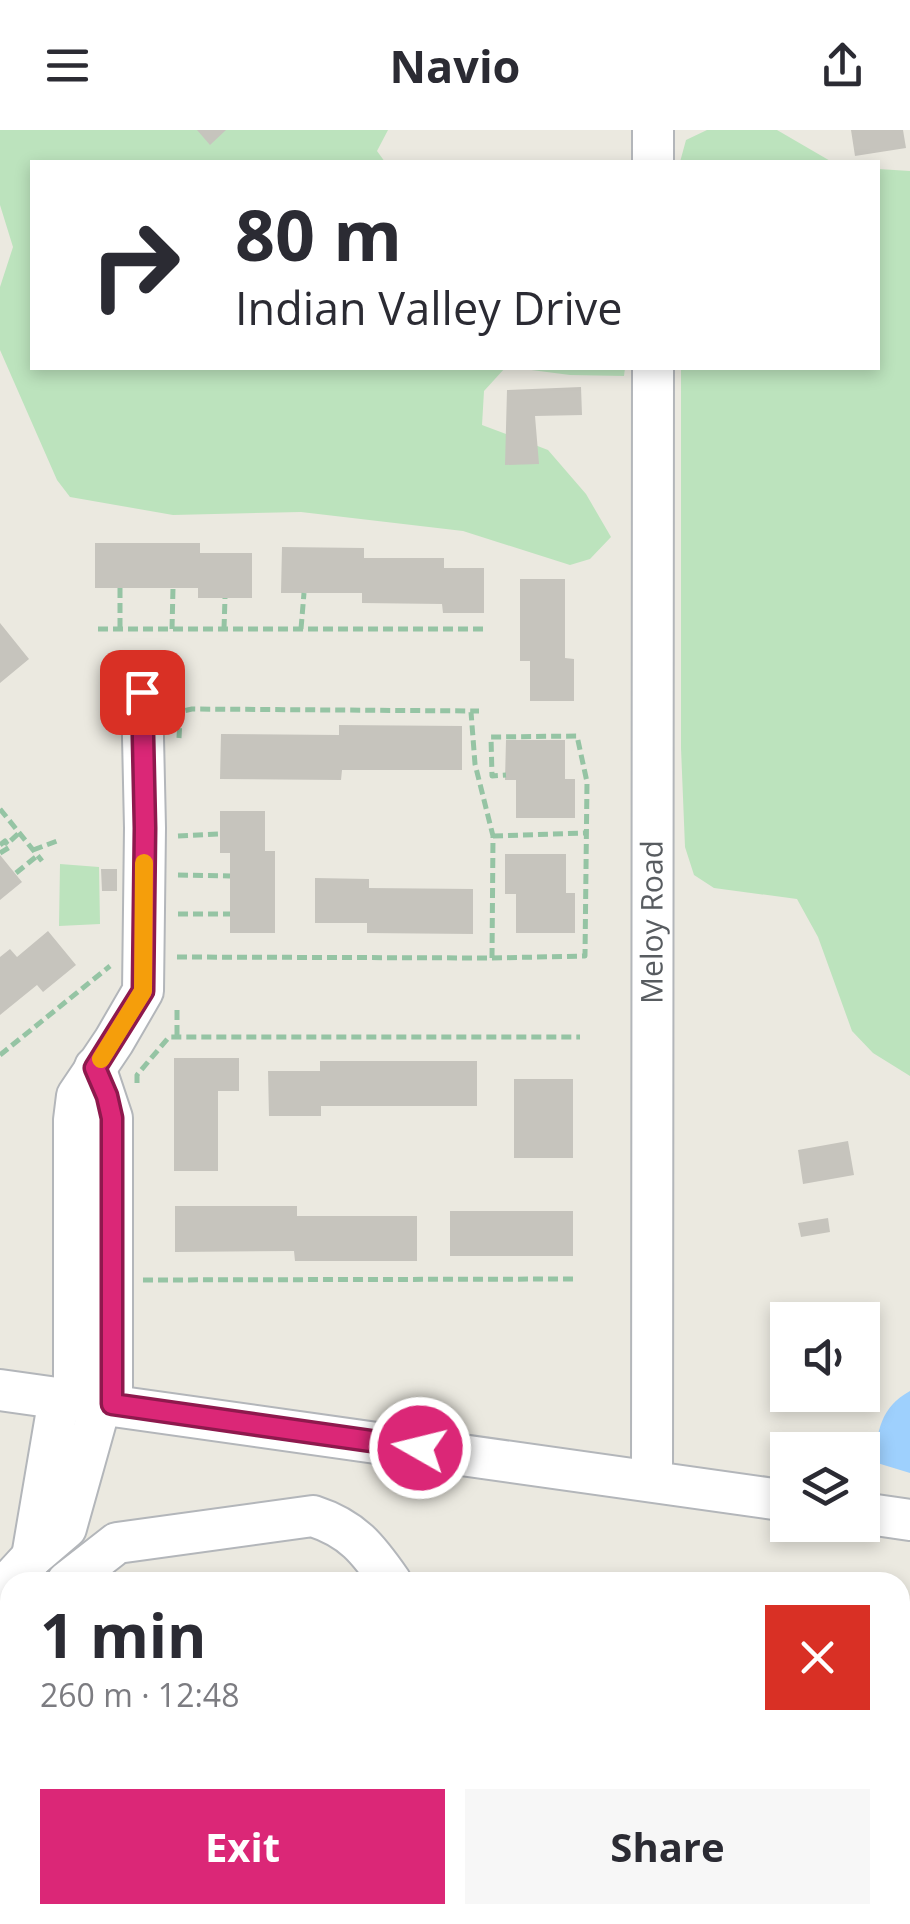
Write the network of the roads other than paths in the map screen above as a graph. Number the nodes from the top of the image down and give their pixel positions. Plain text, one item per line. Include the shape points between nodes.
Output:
1 (653, 130) edge
2 (653, 160) edge
3 (652, 370) edge
4 (142, 692) dead end
5 (0, 1390) edge
6 (86, 1401) junction
7 (652, 1480) junction
8 (770, 1498) edge
9 (880, 1515) edge
10 (910, 1520) edge
11 (19, 1572) edge
12 (79, 1572) edge
13 (383, 1572) edge

1 - 2 street
3 - 7 street, Meloy Road
4 - 6 street via 143,991 77,1096 74,1120
5 - 6 street
6 - 7 street
6 - 11 street via 66,1528
7 - 8 street
9 - 10 street
12 - 13 street via 117,1542 313,1516 356,1537

